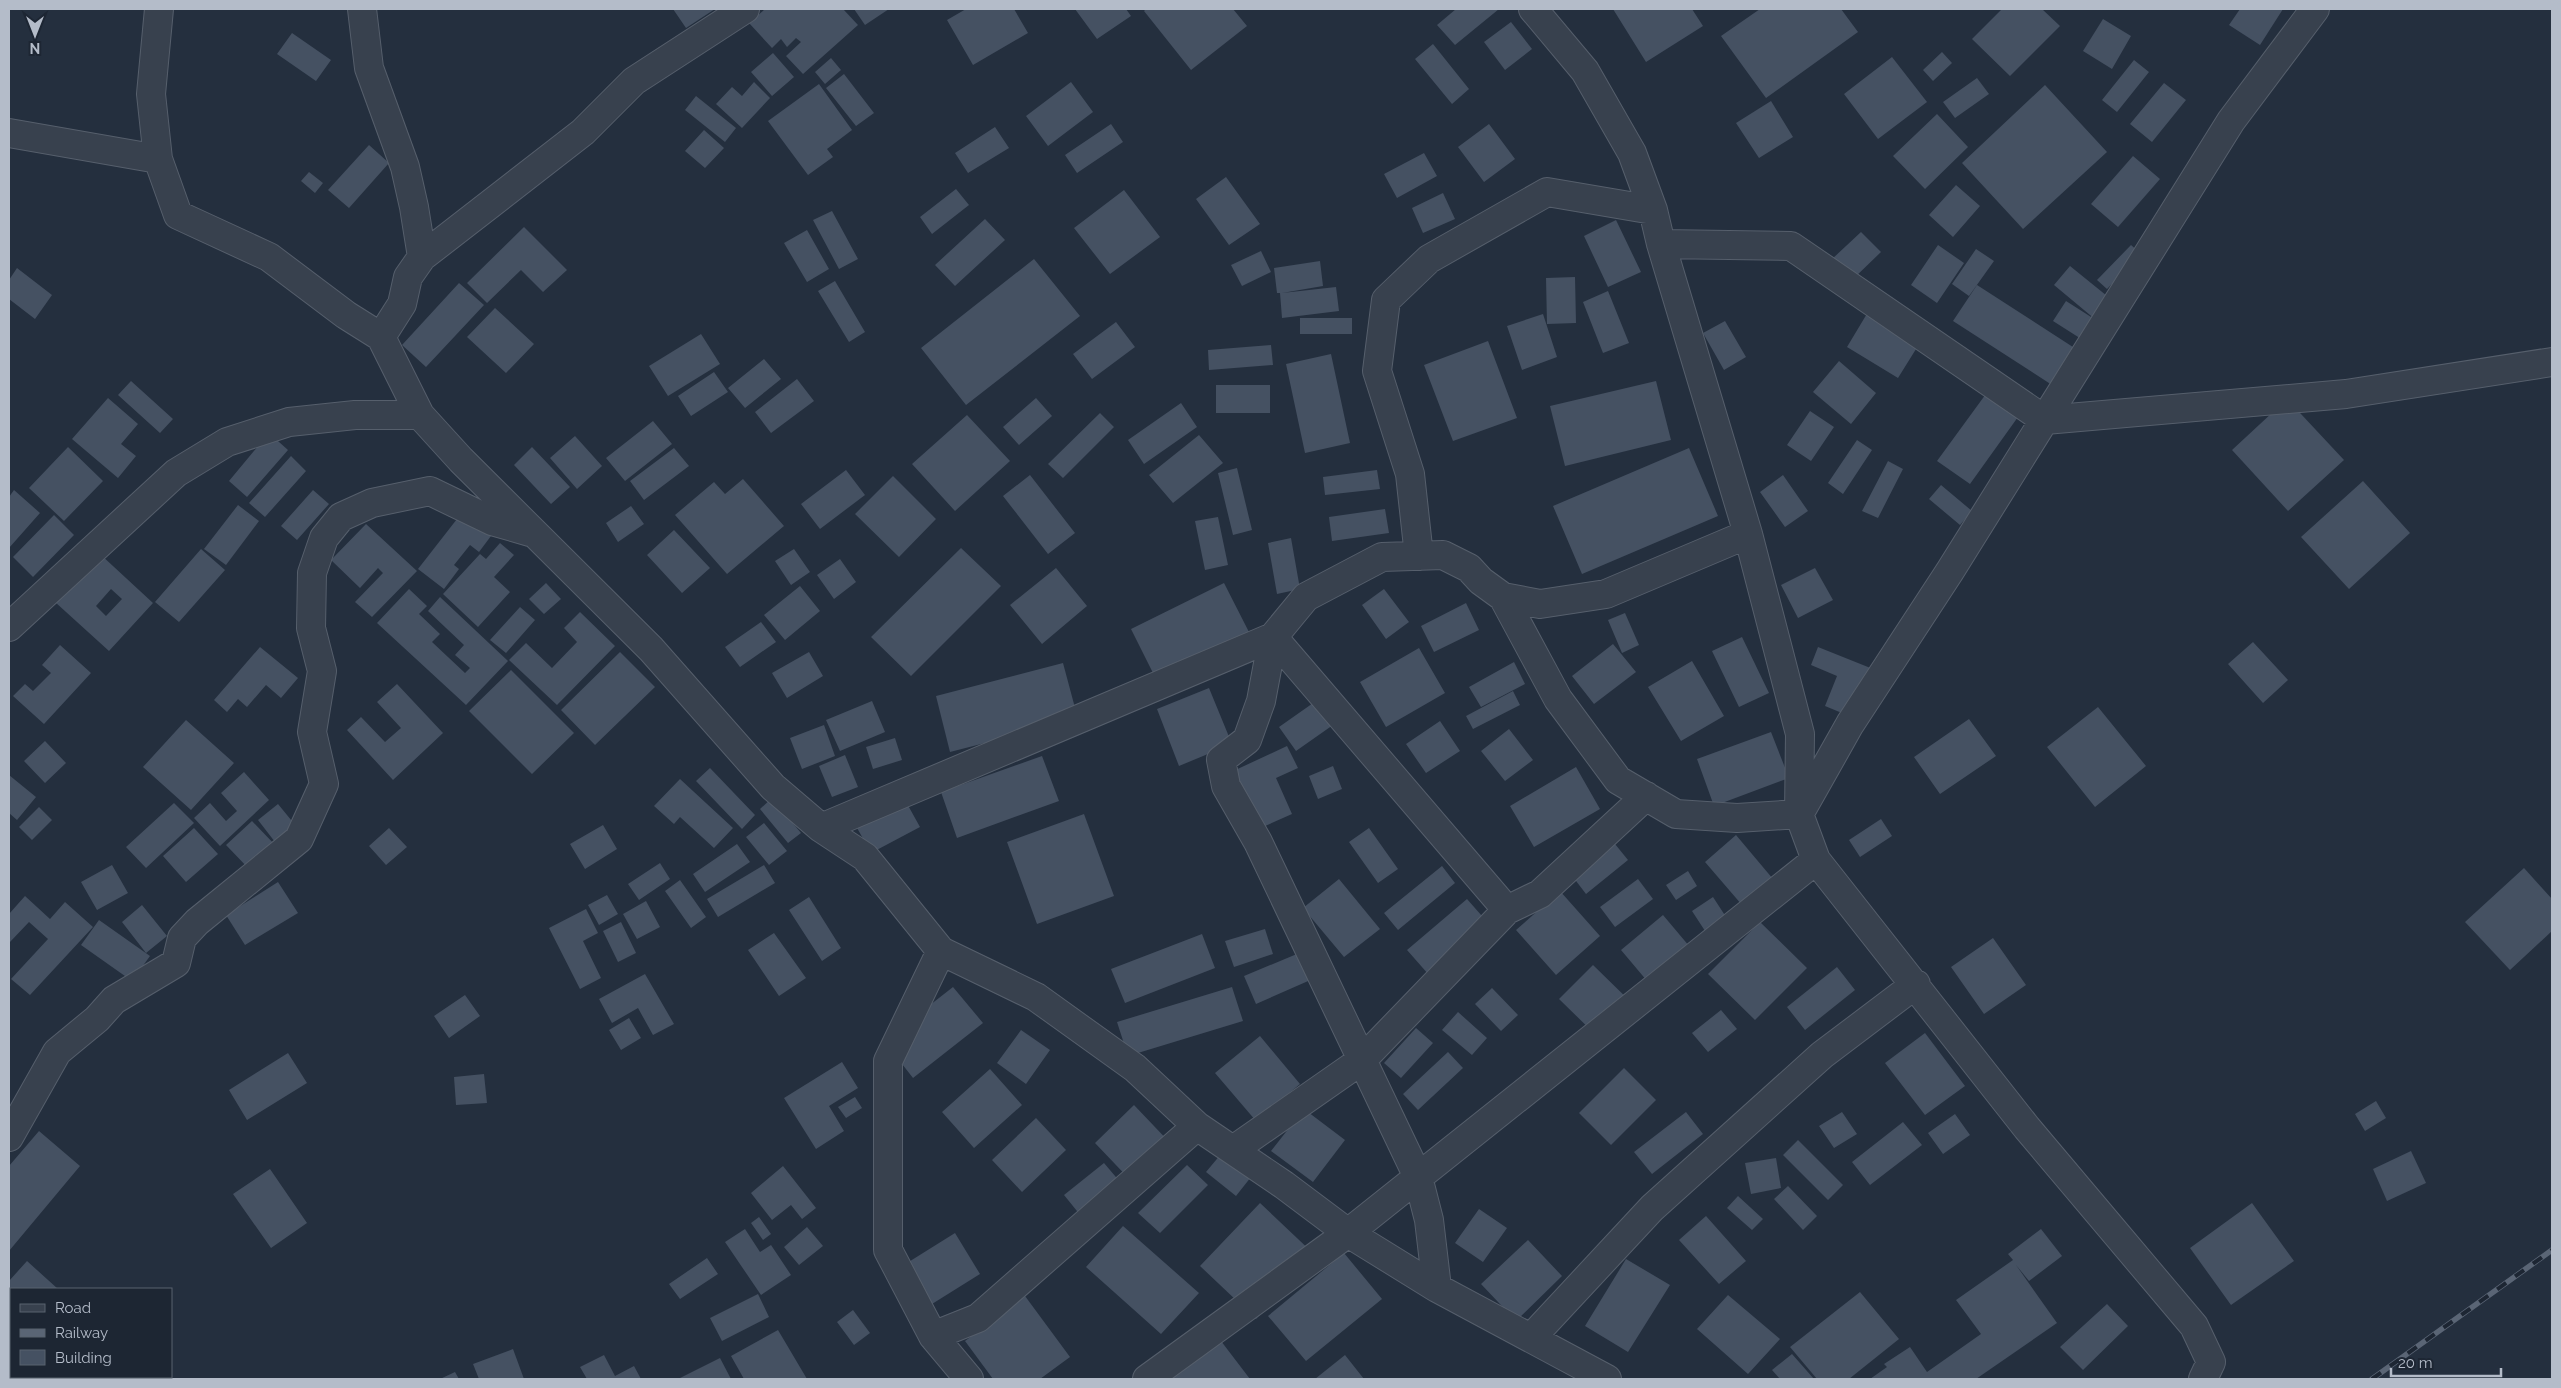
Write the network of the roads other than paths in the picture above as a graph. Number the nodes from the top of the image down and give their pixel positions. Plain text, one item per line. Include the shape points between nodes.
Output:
1 (159, 9) edge
2 (362, 9) edge
3 (745, 9) edge
4 (1533, 9) edge
5 (2315, 9) edge
6 (9, 133) edge
7 (158, 160) junction
8 (1653, 210) junction
9 (1660, 244) junction
10 (422, 257) junction
11 (381, 337) junction
12 (2552, 362) edge
13 (420, 415) junction
14 (2045, 420) junction
15 (534, 534) junction
16 (1748, 534) junction
17 (1419, 556) junction
18 (1503, 597) junction
19 (9, 627) edge
20 (1273, 637) junction
21 (1646, 796) junction
22 (1800, 814) junction
23 (821, 828) junction
24 (1816, 860) junction
25 (1507, 910) junction
26 (941, 951) junction
27 (1916, 984) junction
28 (1362, 1060) junction
29 (1197, 1126) junction
30 (9, 1137) edge
31 (1233, 1150) junction
32 (1418, 1177) junction
33 (1348, 1233) junction
34 (1437, 1288) junction
35 (933, 1336) junction
36 (1531, 1338) junction
37 (969, 1379) edge
38 (1147, 1379) edge
39 (1607, 1379) edge
40 (2203, 1379) edge

1 - 7 street via 151,94
2 - 10 street via 369,68 405,167
3 - 10 street via 634,81 583,132
4 - 8 street via 1585,71 1632,153
5 - 14 street via 2231,121
6 - 7 street
7 - 11 street via 178,215 270,257 346,315
8 - 9 street
8 - 17 street via 1548,192 1429,259 1386,300 1377,371 1410,474
9 - 14 street via 1791,246
9 - 16 street
10 - 11 street via 408,277 402,304
11 - 13 street
12 - 14 street via 2346,394
13 - 15 street
13 - 19 street via 356,415 289,422 227,442 176,473
14 - 22 street via 1850,724
15 - 23 street via 651,649 773,787
15 - 30 street via 492,521 430,491 372,503 341,517 324,538 312,573 311,628 322,672 312,732 324,784 299,839 197,922 182,938 176,963 114,1000 98,1019 56,1052
16 - 18 street via 1606,594 1540,604
16 - 22 street via 1800,734
17 - 18 street via 1443,556 1469,568
17 - 20 street via 1382,557 1306,597
18 - 21 street via 1558,699 1618,780
20 - 23 street
20 - 25 street
20 - 28 street via 1261,701 1247,740 1221,760 1226,786 1258,842
21 - 22 street via 1676,814 1737,818
21 - 25 street via 1540,894
22 - 24 street
23 - 26 street via 866,857
24 - 27 street
24 - 32 street
25 - 28 street
26 - 29 street via 1036,997 1135,1068
26 - 35 street via 888,1061 888,1250
27 - 36 street via 1822,1055 1652,1208
27 - 40 street via 2027,1128 2194,1326 2211,1362
28 - 31 street
28 - 32 street
29 - 31 street
29 - 35 street via 978,1318
31 - 33 street
32 - 33 street
32 - 34 street via 1429,1220
33 - 34 street
33 - 38 street
34 - 36 street
35 - 37 street
36 - 39 street

